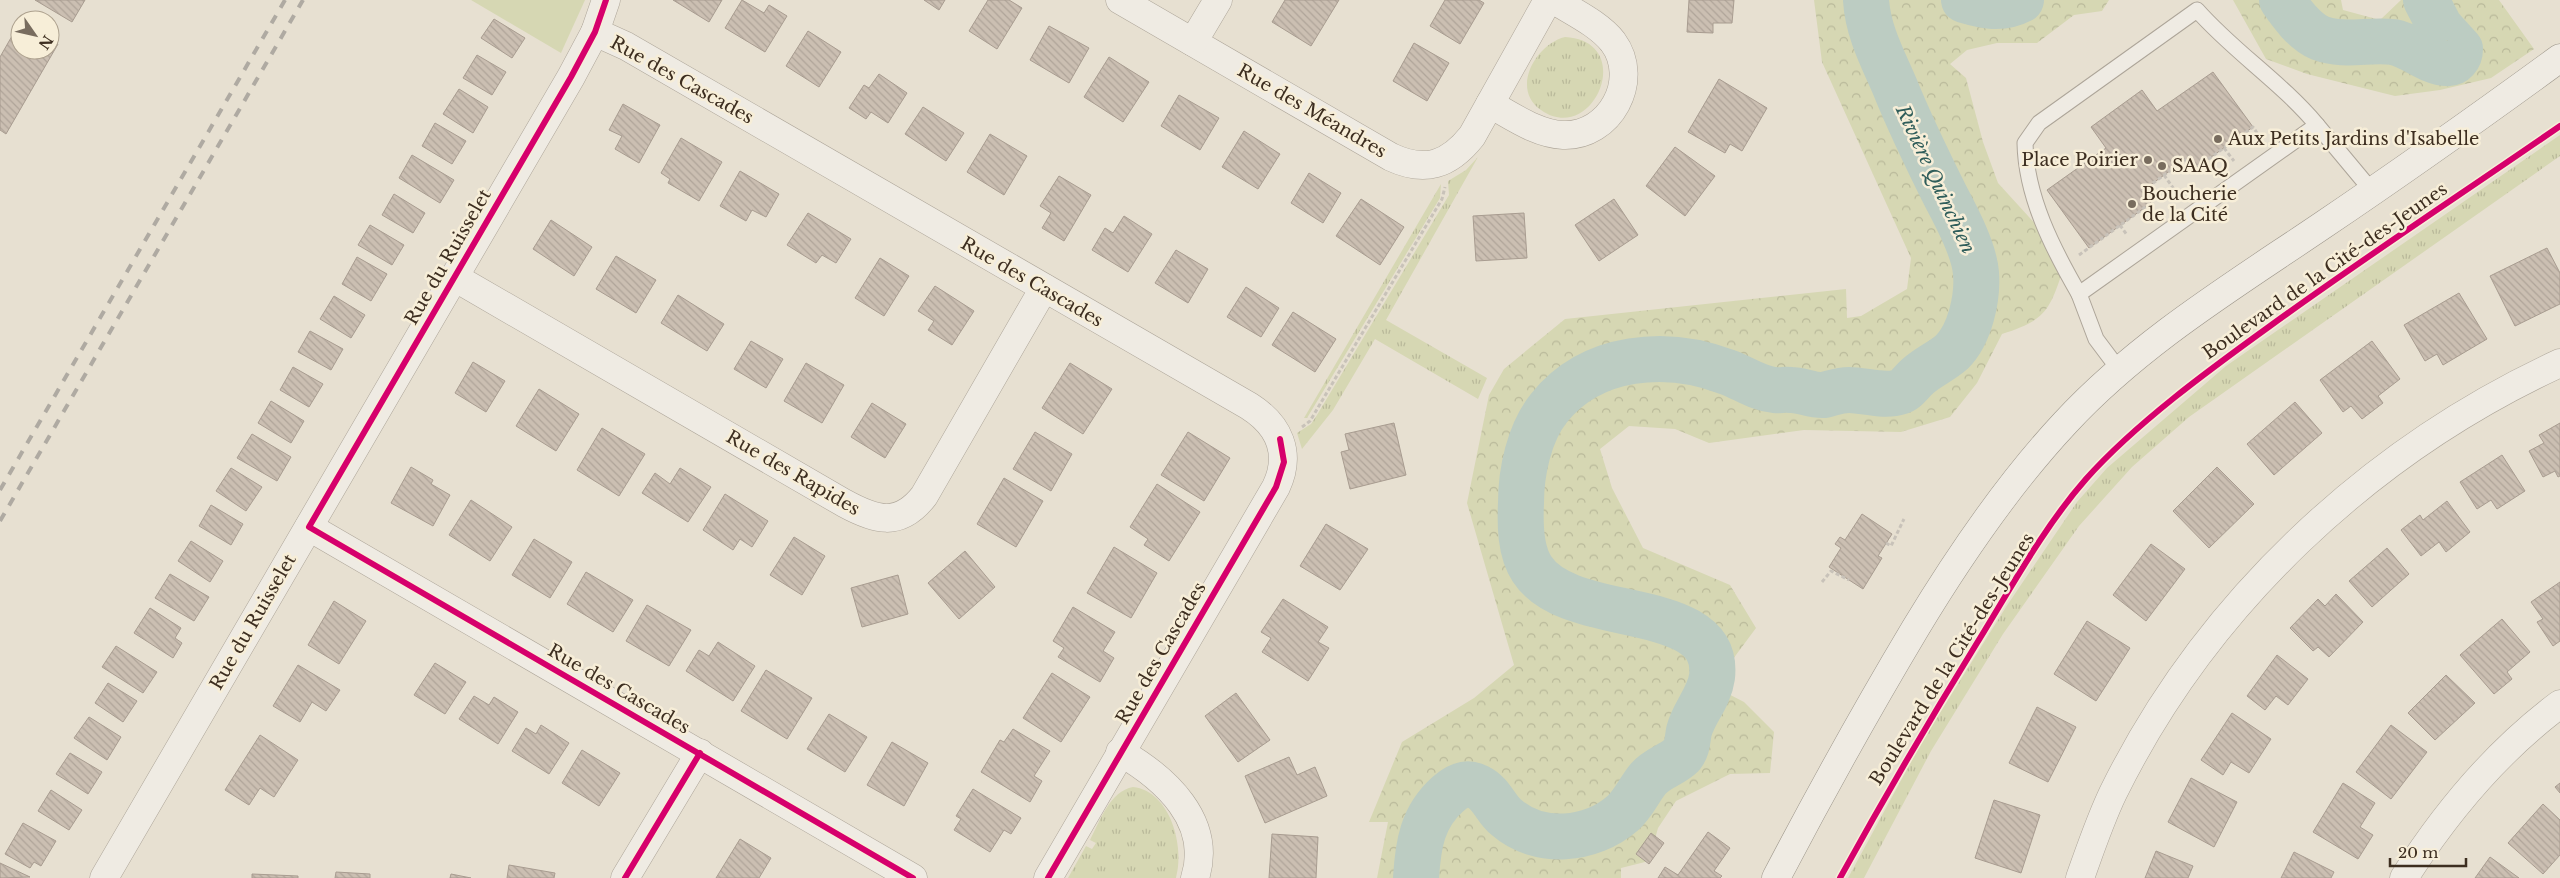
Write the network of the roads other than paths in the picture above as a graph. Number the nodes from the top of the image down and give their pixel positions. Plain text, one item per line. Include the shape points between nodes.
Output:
1 (606, 0) edge
2 (1120, 0) edge
3 (1218, 0) edge
4 (1548, 0) edge
5 (1554, 0) edge
6 (2193, 5) edge
7 (595, 32) junction
8 (1193, 42) junction
9 (2560, 58) edge
10 (1490, 104) junction
11 (2317, 125) junction
12 (2372, 191) junction
13 (454, 277) junction
14 (1044, 288) junction
15 (2079, 294) junction
16 (2560, 363) edge
17 (2120, 371) junction
18 (309, 527) junction
19 (2560, 704) edge
20 (1120, 752) junction
21 (700, 753) junction
22 (104, 878) edge
23 (625, 878) edge
24 (913, 878) edge
25 (1048, 878) edge
26 (1195, 878) edge
27 (1776, 878) edge
28 (2080, 878) edge
29 (2404, 878) edge

1 - 7 street, Rue du Ruisselet
2 - 8 street, Rue des Méandres
3 - 8 street
4 - 10 street, Rue des Méandres
5 - 10 street via 1599,29 1614,43 1622,64 1623,78 1613,110 1594,128 1565,135 1538,130
6 - 11 lane via 2218,34 2297,103
6 - 15 lane via 2039,123 2026,140 2036,204
7 - 13 street, Rue du Ruisselet
7 - 14 street, Rue des Cascades via 626,46
8 - 10 street, Rue des Méandres via 1390,157 1417,166 1437,163 1456,154 1472,136
9 - 12 street
11 - 12 lane
11 - 15 lane
12 - 17 street via 2210,299
13 - 14 street, Rue des Rapides via 844,503 865,514 888,519 910,511 928,491
13 - 18 street, Rue du Ruisselet
14 - 20 street, Rue des Cascades via 1257,411 1275,428 1284,454 1276,487
15 - 17 lane via 2096,339
16 - 28 street via 2478,406 2408,451 2344,500 2268,573 2210,640 2147,732 2111,798
17 - 27 street via 2065,422 1967,546 1890,670
18 - 21 street, Rue des Cascades
18 - 22 street, Rue du Ruisselet
19 - 29 street via 2534,724 2485,772 2436,830
20 - 25 street, Rue des Cascades
20 - 26 street, Rue des Cascades via 1160,780 1191,817 1199,850
21 - 23 street
21 - 24 street, Rue des Cascades

